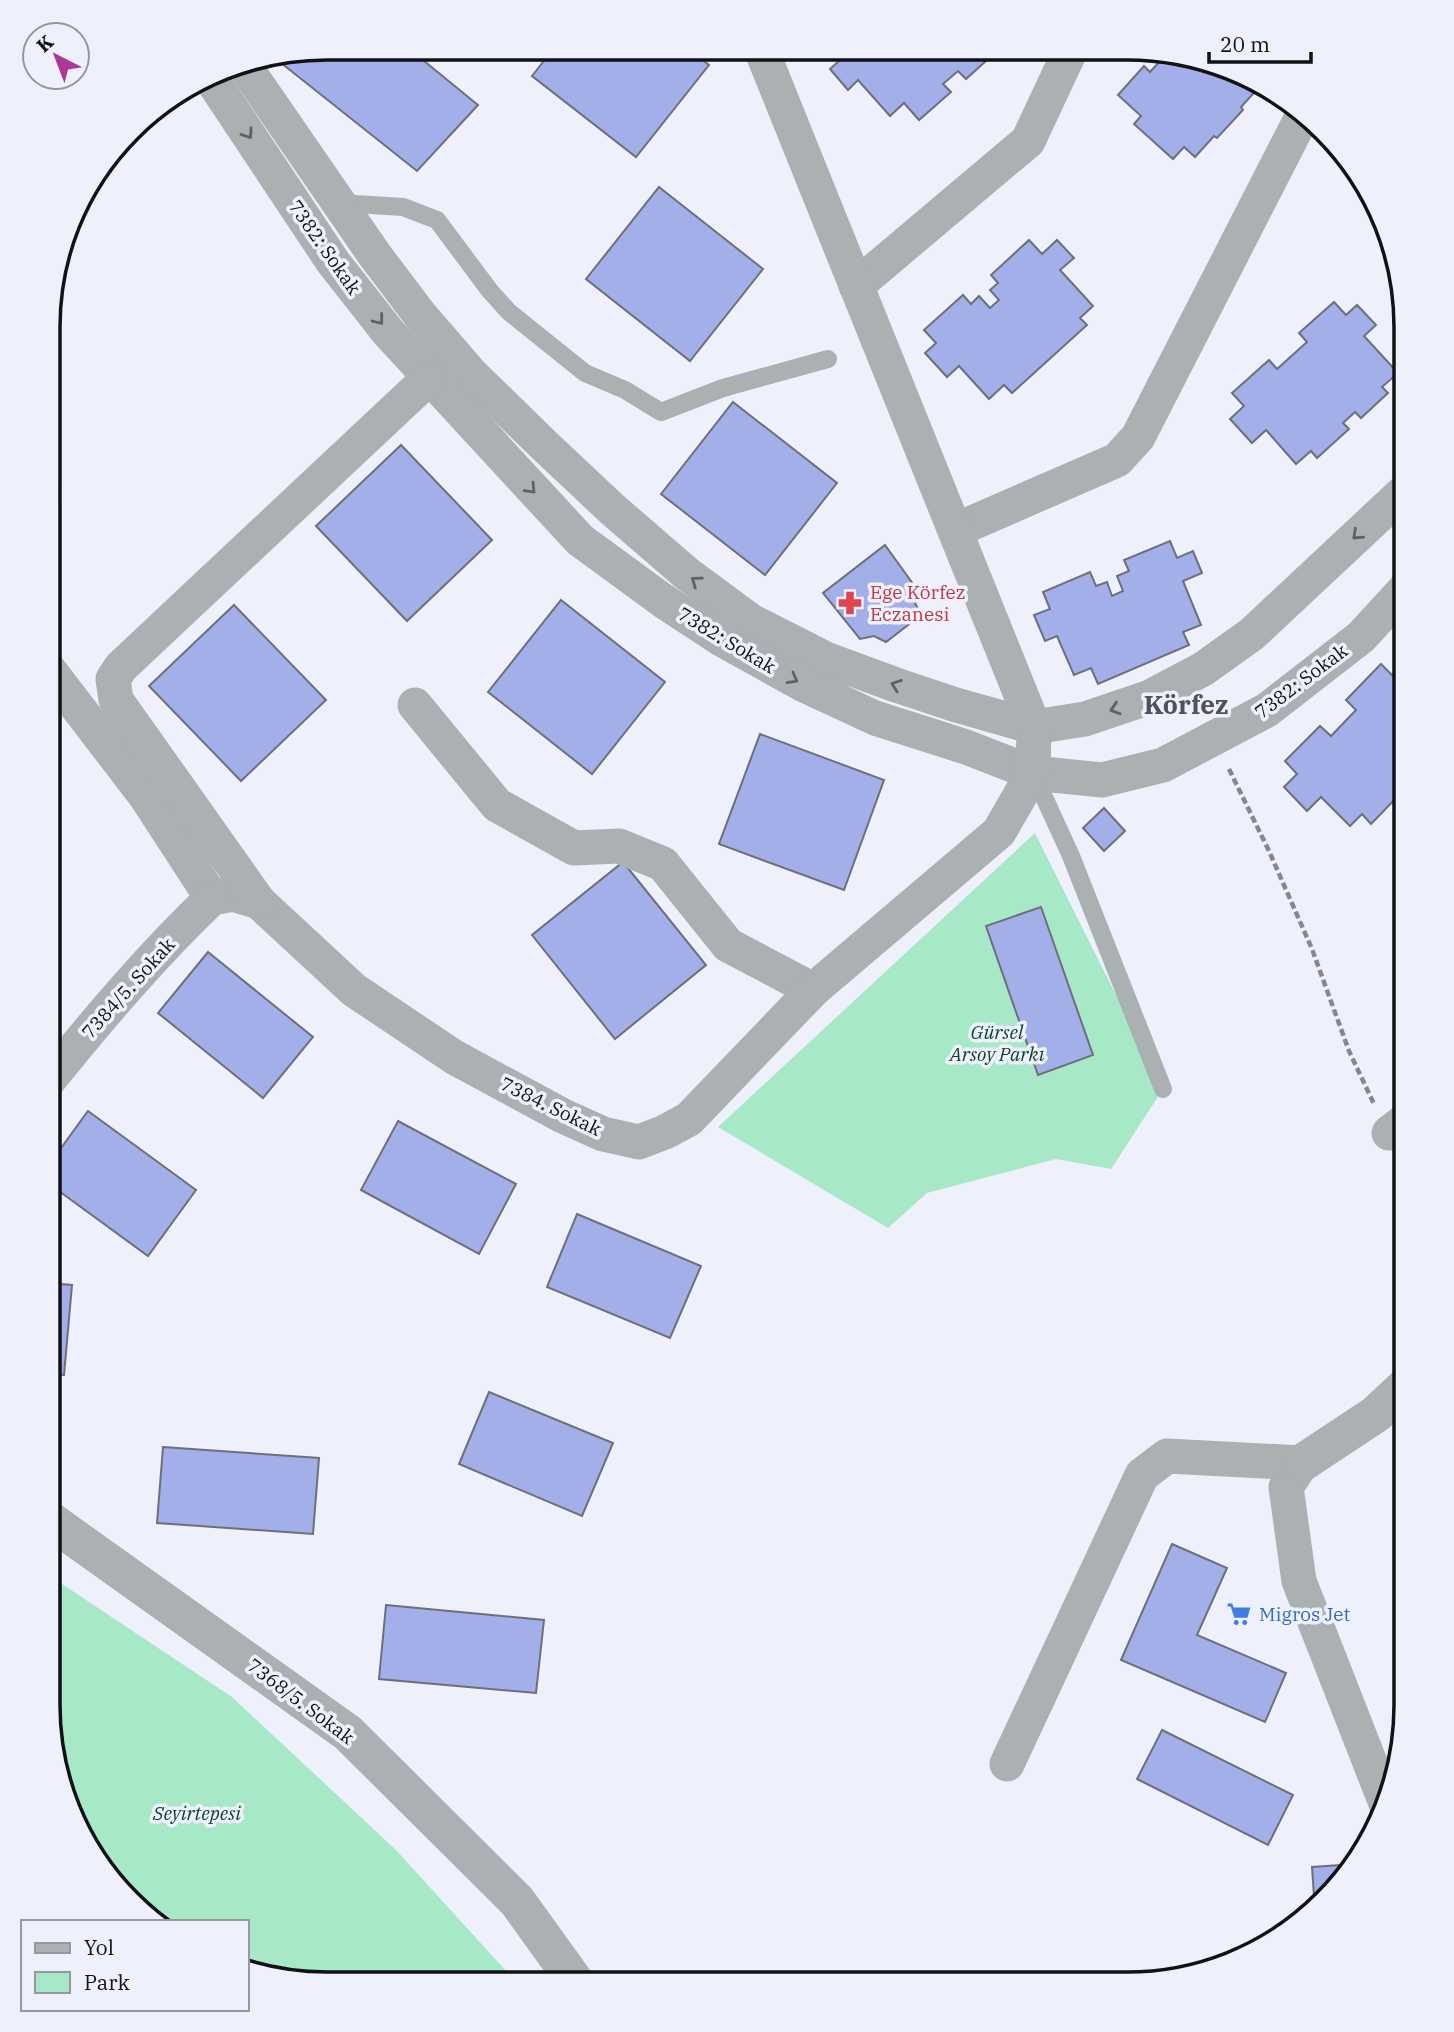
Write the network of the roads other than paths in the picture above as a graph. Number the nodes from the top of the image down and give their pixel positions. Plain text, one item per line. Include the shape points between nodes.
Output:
1 (766, 60) edge
2 (1066, 60) edge
3 (248, 72) edge
4 (215, 84) edge
5 (1299, 122) edge
6 (339, 204) junction
7 (856, 286) junction
8 (828, 359) dead end
9 (429, 378) junction
10 (1394, 501) edge
11 (956, 530) junction
12 (1394, 601) edge
13 (60, 684) edge
14 (415, 705) dead end
15 (1034, 727) junction
16 (1033, 774) junction
17 (212, 898) junction
18 (259, 902) junction
19 (813, 990) junction
20 (60, 1067) edge
21 (1163, 1089) dead end
22 (1394, 1397) edge
23 (1302, 1463) junction
24 (60, 1528) edge
25 (1007, 1764) dead end
26 (1381, 1789) edge
27 (568, 1972) edge

1 - 7 street
2 - 7 street via 1028,141
3 - 6 street, 7382: Sokak
4 -> 9 street, 7382: Sokak via 333,262
5 - 11 street via 1138,437 1117,460
6 - 8 lane via 403,207 437,220 509,312 585,373 661,412 723,388
15 -> 6 street, 7382: Sokak via 828,660 751,621 686,573 471,374 420,315
7 - 11 street
9 -> 16 street, 7382: Sokak via 580,540 723,640 863,713
9 - 18 street, 7384. Sokak via 113,679 116,700
10 -> 15 street, 7382: Sokak via 1252,634 1203,669 1150,697 1085,719
11 - 15 street
12 - 16 street, 7382: Sokak via 1361,637 1273,706 1163,765 1102,780
13 - 17 street via 145,795
14 - 19 street via 498,804 574,848 619,846 663,864 728,945
15 - 16 street, 7384. Sokak
16 - 19 street, 7384. Sokak via 999,832
16 - 21 lane via 1071,856
17 - 18 street via 233,894
17 - 20 street, 7384/5. Sokak
18 - 19 street, 7384. Sokak via 354,990 454,1057 563,1116 639,1142 689,1119
22 - 23 street
23 - 25 street via 1167,1456 1142,1475
23 - 26 street via 1286,1487 1299,1581
24 - 27 street, 7368/5. Sokak via 348,1733 517,1901

